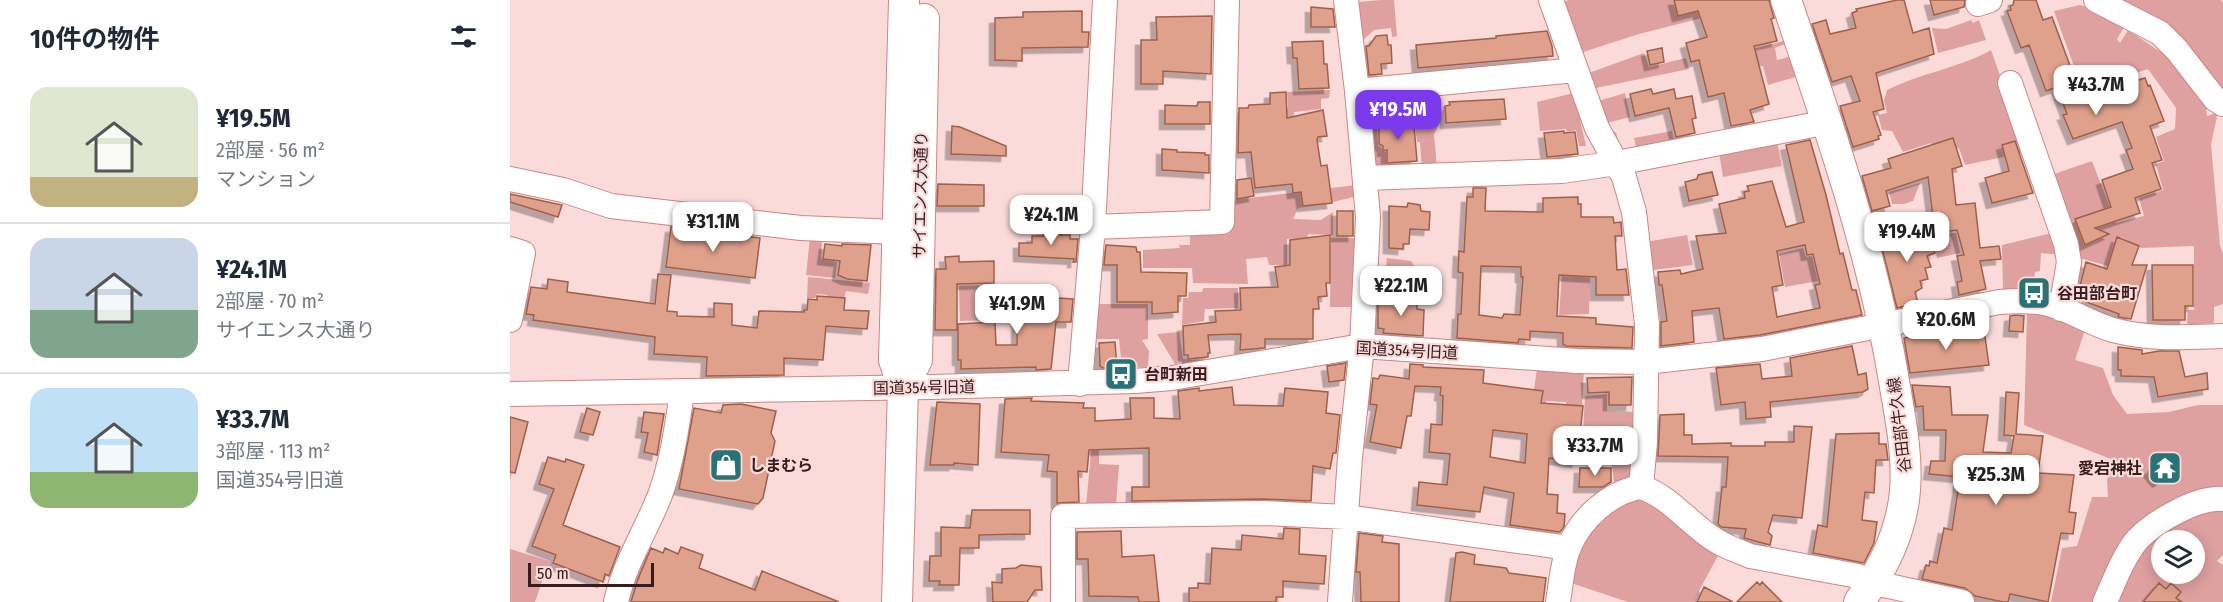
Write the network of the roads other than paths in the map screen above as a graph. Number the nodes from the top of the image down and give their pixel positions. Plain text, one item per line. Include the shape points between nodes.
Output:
1 (904, 0) edge
2 (925, 0) edge
3 (1105, 0) edge
4 (1227, 0) edge
5 (1346, 0) edge
6 (1551, 0) edge
7 (1786, 0) edge
8 (2096, 0) edge
9 (1576, 70) junction
10 (2010, 84) dead end
11 (1357, 91) junction
12 (2223, 104) edge
13 (1828, 122) junction
14 (1617, 164) junction
15 (1365, 178) junction
16 (510, 179) edge
17 (1093, 227) junction
18 (897, 232) junction
19 (510, 249) edge
20 (2061, 309) junction
21 (510, 320) edge
22 (1884, 324) junction
23 (2223, 336) edge
24 (1362, 346) junction
25 (1646, 362) junction
26 (1080, 384) junction
27 (903, 387) junction
28 (682, 392) junction
29 (510, 394) edge
30 (1641, 487) junction
31 (2223, 499) edge
32 (1346, 517) junction
33 (1569, 548) junction
34 (1866, 592) edge
35 (616, 602) edge
36 (897, 602) edge
37 (1063, 602) edge
38 (1340, 602) edge
39 (1558, 602) edge
40 (1962, 602) edge
41 (2105, 602) edge

1 - 18 main road, サイエンス大通り
2 - 27 main road, サイエンス大通り via 917,360
3 - 17 street
4 - 17 street via 1222,222
5 - 11 street
6 - 9 street
7 - 13 main road, 谷田部牛久線
8 - 12 street via 2160,33
9 - 11 street
9 - 14 street via 1597,128
10 - 20 street via 2066,244 2069,262
11 - 15 street
13 - 14 street
13 - 22 main road, 谷田部牛久線
14 - 15 street via 1562,171
14 - 25 street via 1634,212 1647,324
15 - 24 street via 1368,217
16 - 18 street via 563,190 611,206 801,228
17 - 26 street
18 - 27 main road, サイエンス大通り via 894,360
19 - 21 street via 523,253
20 - 22 street, 国道354号旧道 via 2022,300
20 - 23 street, 国道354号旧道 via 2094,324 2134,334
22 - 25 street, 国道354号旧道 via 1762,349
22 - 34 main road, 谷田部牛久線 via 1902,429 1906,480 1894,538
24 - 25 street, 国道354号旧道
24 - 26 street, 国道354号旧道 via 1172,378
24 - 32 street
25 - 30 street
26 - 27 street, 国道354号旧道
27 - 28 street, 国道354号旧道
27 - 36 main road, サイエンス大通り
28 - 29 street, 国道354号旧道
28 - 35 street via 674,447 659,496
30 - 33 street via 1599,507
30 - 34 street via 1667,500 1726,547 1750,556 1858,576
31 - 41 street via 2212,498 2154,526 2137,541
32 - 33 street
32 - 37 street via 1263,513 1063,516
32 - 38 street
33 - 39 street
34 - 40 street via 1884,585

